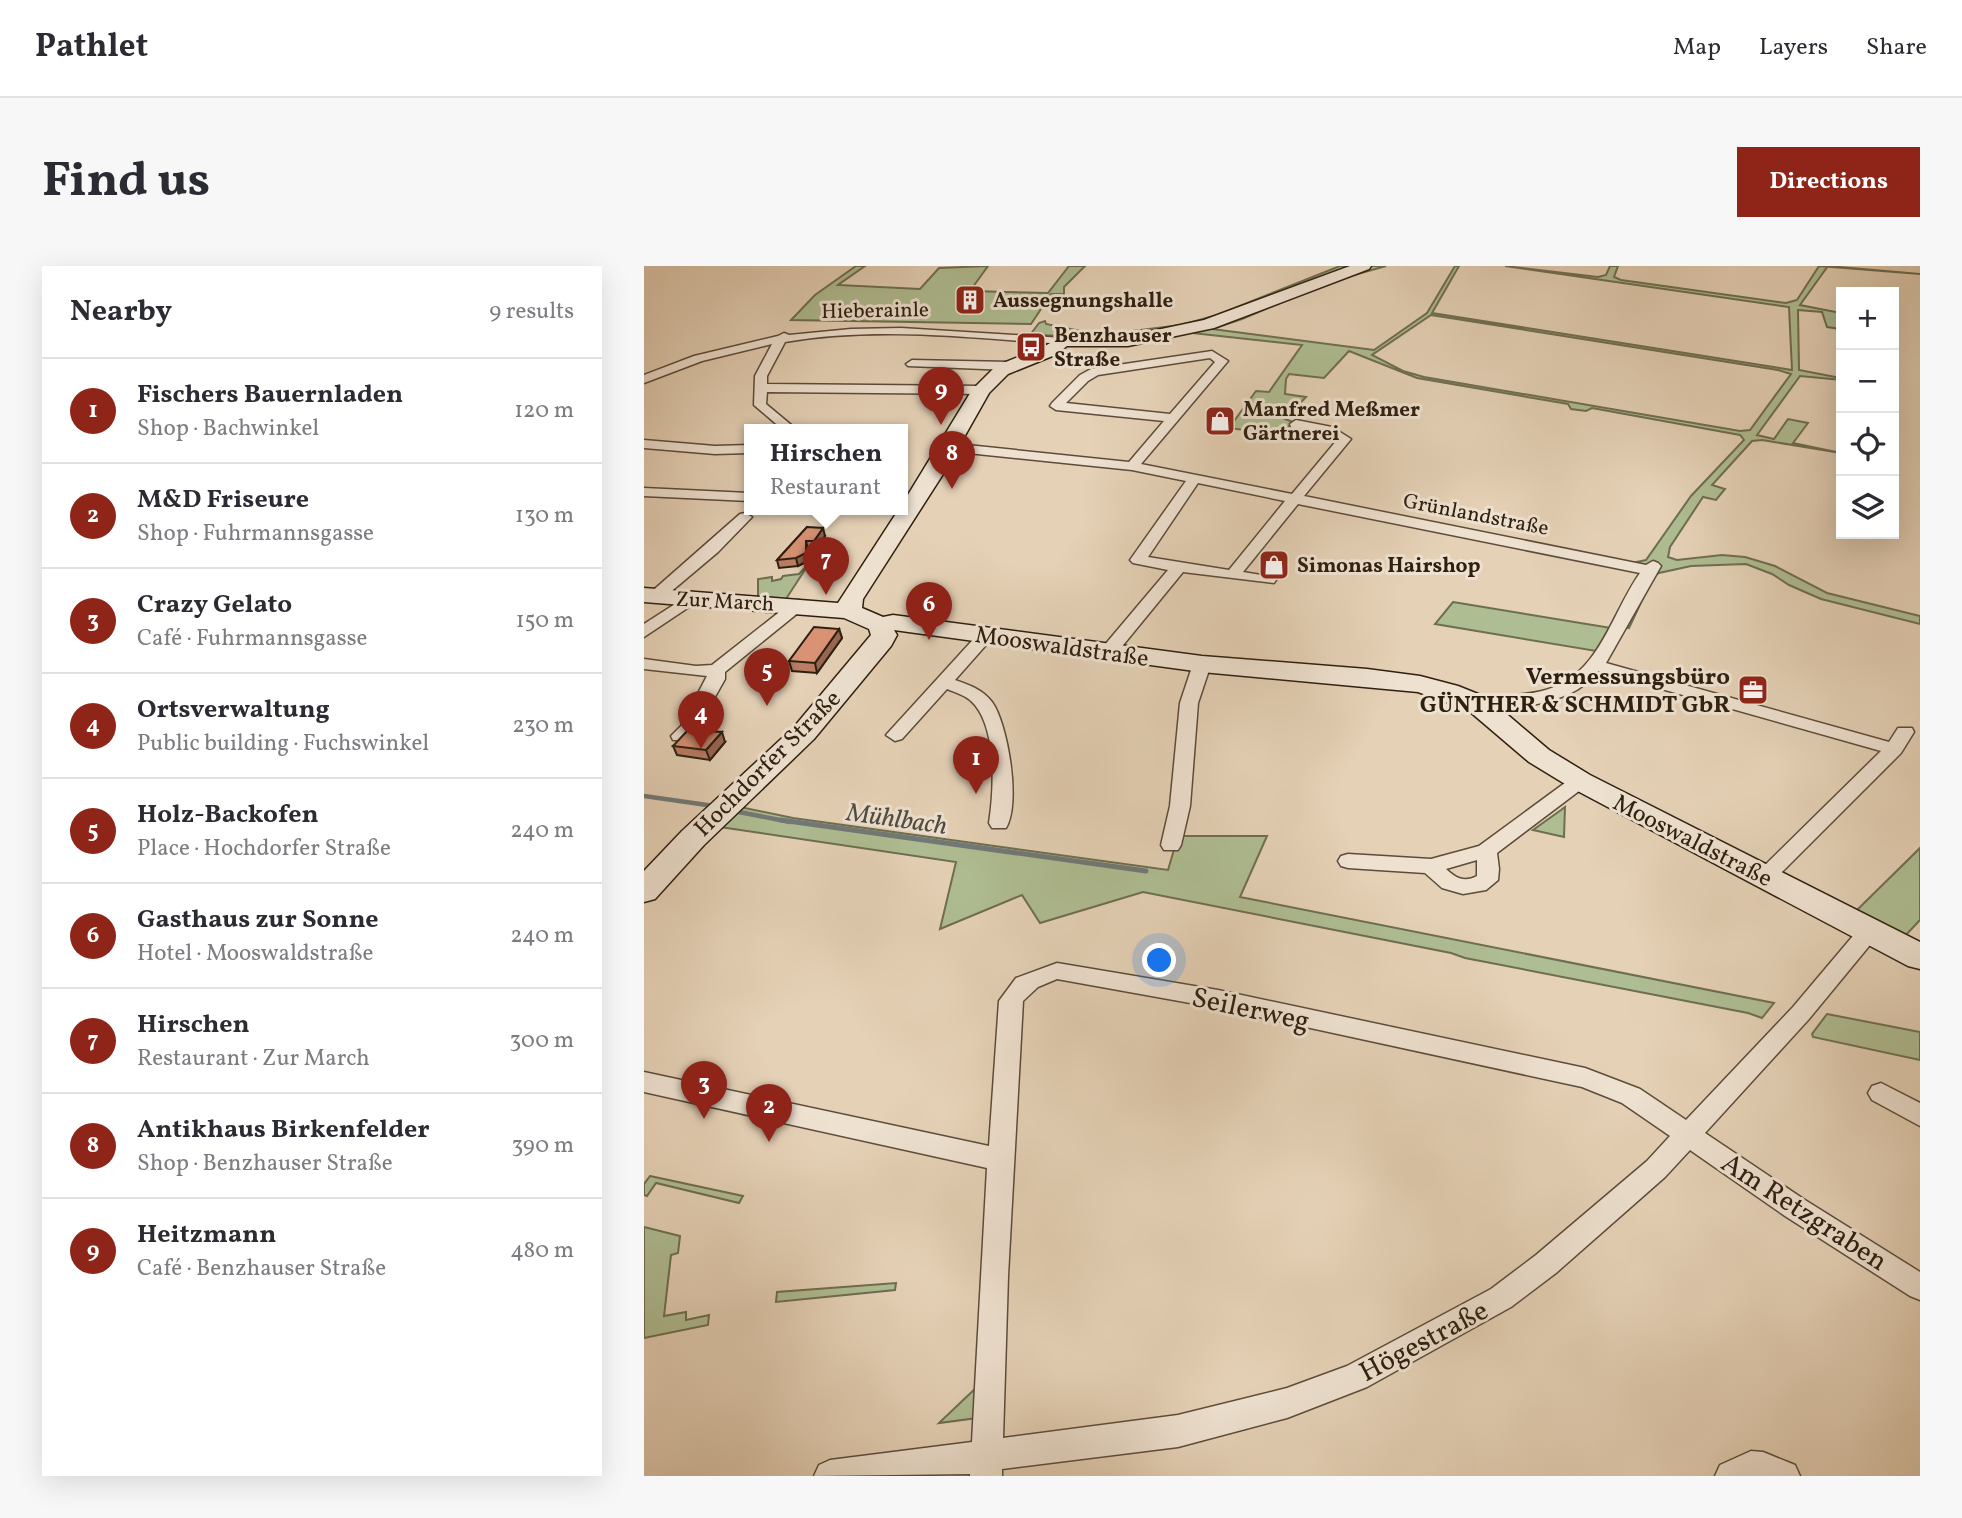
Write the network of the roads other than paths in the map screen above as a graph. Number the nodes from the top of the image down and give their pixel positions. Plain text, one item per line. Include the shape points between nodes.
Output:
1 (1364, 266) edge
2 (784, 336) junction
3 (1029, 348) junction
4 (912, 364) dead end
5 (1010, 366) junction
6 (644, 379) edge
7 (762, 388) junction
8 (981, 390) junction
9 (1173, 418) junction
10 (783, 424) edge
11 (1296, 424) dead end
12 (644, 444) edge
13 (948, 447) junction
14 (744, 449) edge
15 (1132, 466) junction
16 (1194, 479) junction
17 (644, 492) edge
18 (744, 497) edge
19 (1295, 498) junction
20 (908, 503) edge
21 (901, 515) edge
22 (745, 517) dead end
23 (1179, 567) junction
24 (1651, 568) joint
25 (1234, 573) junction
26 (1268, 580) dead end
27 (650, 596) edge
28 (689, 600) junction
29 (798, 606) junction
30 (849, 611) junction
31 (880, 625) junction
32 (644, 632) edge
33 (986, 636) junction
34 (1109, 651) junction
35 (644, 664) edge
36 (1202, 664) junction
37 (1595, 665) junction
38 (716, 670) junction
39 (943, 682) junction
40 (1478, 704) junction
41 (1905, 732) dead end
42 (895, 735) dead end
43 (680, 736) edge
44 (1894, 749) junction
45 (1580, 781) junction
46 (999, 823) dead end
47 (1171, 845) dead end
48 (1486, 851) junction
49 (1348, 861) dead end
50 (1431, 866) junction
51 (1765, 877) junction
52 (644, 891) edge
53 (1871, 929) junction
54 (1920, 957) edge
55 (644, 1082) edge
56 (1881, 1093) dead end
57 (1920, 1116) edge
58 (1690, 1135) junction
59 (1001, 1160) junction
60 (1920, 1287) edge
61 (987, 1466) edge
62 (830, 1476) edge
63 (1731, 1476) edge
64 (1784, 1476) edge

1 - 3 street via 1228,318 1169,333 1128,341 1063,341 1049,351
2 - 3 street, Hieberainle via 885,330 963,332
2 - 6 street, Hieberainle via 721,350
2 - 7 street via 761,376
3 - 5 street
4 - 5 street
5 - 8 street
7 - 8 street
7 - 10 street via 761,408
8 - 13 street
9 - 9 street via 1222,361 1212,354 1096,372 1056,406
9 - 15 street
11 - 19 street via 1338,433 1344,439
12 - 14 street
13 - 15 street, Grünlandstraße
13 - 20 street
15 - 16 street, Grünlandstraße
16 - 19 street, Grünlandstraße
16 - 23 street via 1138,560
17 - 18 street
19 - 24 street, Grünlandstraße
19 - 25 street
21 - 30 street via 851,599
22 - 27 street via 715,549
23 - 25 street
23 - 34 street
24 - 37 street, Mooswaldstraße
25 - 26 street
27 - 28 street, Zur March
28 - 29 street, Zur March
28 - 32 street
29 - 30 street, Zur March
29 - 38 street
30 - 31 street
31 - 33 street, Mooswaldstraße via 893,622
31 - 52 street, Hochdorfer Straße via 882,640 804,733
33 - 34 street, Mooswaldstraße
33 - 39 street
34 - 36 street, Mooswaldstraße
35 - 38 street
36 - 40 street, Mooswaldstraße via 1420,684
36 - 47 street via 1189,702 1183,779
37 - 40 street, Mooswaldstraße via 1571,689 1547,698
37 - 44 street
38 - 43 street via 716,679
39 - 42 street
39 - 46 street via 975,695 990,714 1004,798
40 - 45 street, Mooswaldstraße via 1539,756
41 - 44 street
44 - 51 street
45 - 48 street
45 - 51 street, Mooswaldstraße
48 - 50 street
48 - 50 street via 1487,880 1474,889 1444,881
49 - 50 street
51 - 53 street, Mooswaldstraße
53 - 54 street, Mooswaldstraße
53 - 58 street, Högestraße
55 - 59 street
56 - 57 street
58 - 59 street, Seilerweg via 1631,1096 1585,1078 1218,999 1057,971 1017,987 1011,1001
58 - 60 street, Am Retzgraben
58 - 61 street, Högestraße via 1546,1264 1507,1293 1356,1377 1287,1403 1178,1431
59 - 61 street, Seilerweg
61 - 62 street, Högestraße
63 - 64 street via 1759,1465

